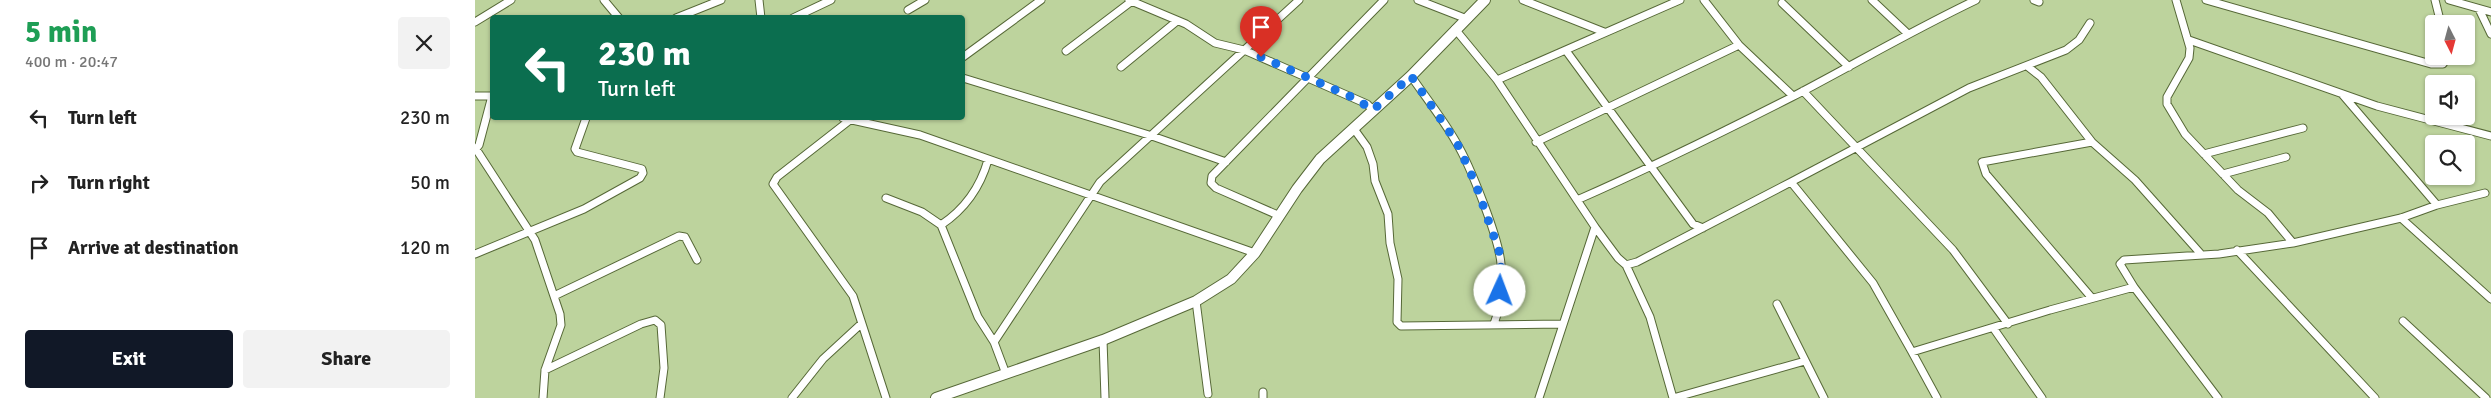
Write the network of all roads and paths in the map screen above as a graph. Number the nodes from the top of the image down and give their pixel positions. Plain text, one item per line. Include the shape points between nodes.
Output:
1 (511, 0) edge
2 (604, 0) edge
3 (721, 0) edge
4 (759, 0) edge
5 (831, 0) edge
6 (925, 0) edge
7 (1041, 0) edge
8 (1299, 0) edge
9 (1384, 0) edge
10 (1419, 0) edge
11 (1485, 0) edge
12 (1523, 0) edge
13 (1680, 0) edge
14 (1704, 0) edge
15 (1872, 0) edge
16 (1976, 0) edge
17 (2177, 0) edge
18 (2206, 0) edge
19 (2435, 0) edge
20 (2449, 0) edge
21 (1131, 1) edge
22 (1782, 3) dead end
23 (2479, 9) junction
24 (908, 10) dead end
25 (2491, 12) edge
26 (616, 15) edge
27 (684, 15) edge
28 (761, 15) edge
29 (799, 15) edge
30 (2439, 15) edge
31 (1467, 19) junction
32 (1177, 21) junction
33 (475, 22) edge
34 (2090, 23) dead end
35 (1455, 29) junction
36 (1604, 32) junction
37 (1907, 33) junction
38 (2491, 34) edge
39 (2189, 40) junction
40 (1739, 45) junction
41 (1244, 50) junction
42 (1067, 51) dead end
43 (1567, 52) junction
44 (965, 56) edge
45 (2425, 62) edge
46 (2027, 66) junction
47 (1121, 67) dead end
48 (1849, 67) junction
49 (1411, 76) junction
50 (1310, 77) junction
51 (965, 79) edge
52 (1497, 80) junction
53 (1803, 91) junction
54 (2341, 93) junction
55 (475, 96) edge
56 (490, 96) edge
57 (1793, 96) junction
58 (490, 102) edge
59 (1609, 109) junction
60 (1373, 110) junction
61 (585, 120) edge
62 (846, 120) edge
63 (852, 120) edge
64 (2303, 128) dead end
65 (1354, 129) junction
66 (1149, 135) junction
67 (2491, 136) edge
68 (1536, 142) junction
69 (2091, 142) junction
70 (1855, 148) junction
71 (475, 149) edge
72 (2204, 154) junction
73 (2286, 156) dead end
74 (988, 160) junction
75 (1225, 162) junction
76 (1652, 166) junction
77 (2223, 174) junction
78 (1791, 182) junction
79 (2485, 193) dead end
80 (1092, 197) junction
81 (886, 198) dead end
82 (1577, 200) junction
83 (2437, 205) junction
84 (1280, 216) junction
85 (2401, 218) junction
86 (941, 225) junction
87 (1595, 227) junction
88 (1703, 228) junction
89 (529, 230) junction
90 (2293, 243) junction
91 (2237, 250) junction
92 (1255, 253) junction
93 (2200, 253) junction
94 (475, 254) edge
95 (697, 260) dead end
96 (1626, 265) junction
97 (2134, 287) junction
98 (554, 296) junction
99 (2091, 297) junction
100 (2491, 299) edge
101 (1196, 301) junction
102 (1777, 304) dead end
103 (2403, 321) dead end
104 (861, 324) junction
105 (1494, 324) junction
106 (1563, 324) junction
107 (2008, 324) junction
108 (1994, 328) junction
109 (1103, 340) junction
110 (993, 342) junction
111 (1912, 352) junction
112 (1805, 361) junction
113 (545, 370) junction
114 (1006, 374) junction
115 (1208, 394) dead end
116 (543, 398) edge
117 (660, 398) edge
118 (792, 398) edge
119 (886, 398) edge
120 (936, 398) edge
121 (1105, 398) edge
122 (1539, 398) edge
123 (1673, 398) edge
124 (1824, 398) edge
125 (1937, 398) edge
126 (2042, 398) edge
127 (2218, 398) edge
128 (2375, 398) edge
129 (2486, 398) edge

1 - 33 street
2 - 26 street
3 - 27 street
4 - 28 street
5 - 29 street
6 - 24 street
7 - 44 street
8 - 41 street
9 - 50 street
10 - 31 street
11 - 31 street
12 - 36 street
13 - 36 street
14 - 40 street
15 - 37 street
16 - 37 street
17 - 39 street
18 - 45 street
19 - 30 street
20 - 23 street
21 - 32 street
21 - 42 street
22 - 48 street
23 - 25 street
23 - 38 street
31 - 35 street
32 - 41 street via 1215,43
32 - 47 street
34 - 46 street via 2079,40 2066,50
35 - 49 street
35 - 52 street
36 - 43 street
37 - 48 street
39 - 54 street
39 - 72 street via 2189,58 2167,97 2167,104 2177,123
40 - 57 street
40 - 59 street
41 - 50 street
41 - 66 street
43 - 52 street
43 - 59 street
46 - 69 street via 2041,78
46 - 70 street via 1969,88
48 - 53 street
49 - 60 street
49 - 105 street via 1457,143 1499,251 1499,312
50 - 60 street via 1367,104
50 - 75 street
51 - 66 street
52 - 68 street
53 - 57 street
53 - 70 street
54 - 67 street
54 - 83 street
55 - 56 street
57 - 76 street
58 - 71 street
59 - 68 street
59 - 76 street
60 - 65 street
61 - 89 street via 575,149 577,152 642,170 643,173 621,190 584,209
62 - 104 street via 777,177 773,184 853,296
63 - 74 street via 920,134
64 - 72 street
65 - 84 street via 1320,159
65 - 105 street via 1367,147 1375,181 1388,214 1398,279 1397,322 1407,327
66 - 75 street
66 - 80 street via 1100,182
68 - 82 street
69 - 93 street via 2135,180
69 - 99 street via 1983,162 1986,174
70 - 78 street
70 - 107 street via 1953,250
71 - 89 street
72 - 77 street
73 - 77 street
74 - 80 street
74 - 86 street via 973,195 961,210
75 - 84 street via 1212,176 1211,183
76 - 82 street
76 - 88 street via 1693,224
77 - 90 street via 2268,213
78 - 88 street
78 - 111 street via 1873,283
79 - 83 street
80 - 92 street
80 - 110 street
81 - 86 street via 920,211
82 - 87 street
83 - 85 street
84 - 92 street
85 - 90 street
85 - 100 street
86 - 110 street via 978,317
87 - 96 street
87 - 106 street
88 - 96 street
89 - 94 street
89 - 98 street
90 - 91 street
91 - 93 street via 2219,254
91 - 128 street
92 - 101 street via 1231,278
93 - 97 street via 2124,260 2120,264 2121,269
95 - 98 street via 685,237 679,236
96 - 123 street via 1650,317
97 - 99 street
97 - 127 street
98 - 113 street via 561,325
99 - 107 street
101 - 109 street
101 - 115 street
102 - 112 street
103 - 129 street
104 - 118 street via 823,359
104 - 119 street
105 - 106 street
106 - 122 street
107 - 108 street
108 - 111 street
108 - 126 street
109 - 114 street
109 - 121 street
110 - 114 street
111 - 125 street
112 - 123 street
112 - 124 street
113 - 116 street
113 - 117 street via 655,320 661,325 664,368
114 - 120 street

